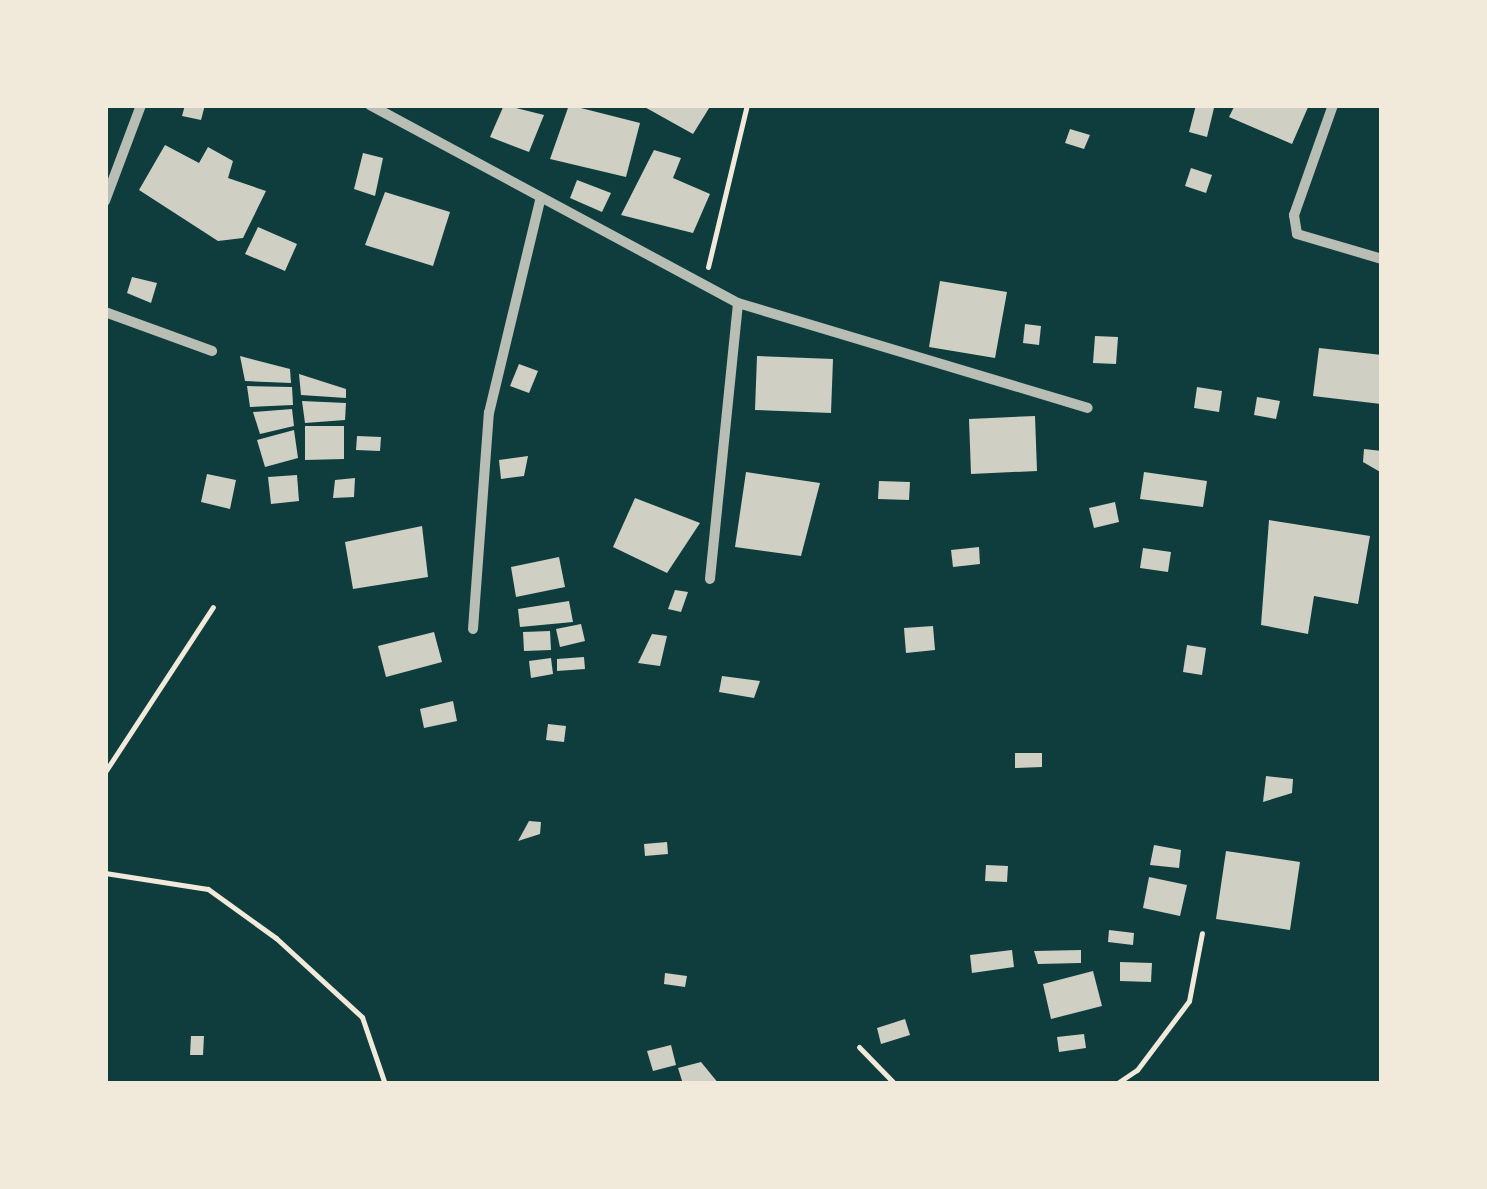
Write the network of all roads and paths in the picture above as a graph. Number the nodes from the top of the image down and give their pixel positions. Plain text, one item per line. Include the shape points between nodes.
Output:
1 (141, 105) edge
2 (370, 105) edge
3 (748, 105) edge
4 (1333, 105) edge
5 (540, 200) junction
6 (105, 201) edge
7 (1382, 259) edge
8 (705, 280) junction
9 (738, 303) junction
10 (105, 312) edge
11 (212, 352) dead end
12 (1088, 408) dead end
13 (710, 579) dead end
14 (213, 607) dead end
15 (473, 629) dead end
16 (105, 772) edge
17 (105, 873) edge
18 (1202, 933) dead end
19 (860, 1047) dead end
20 (386, 1084) edge
21 (894, 1084) edge
22 (1116, 1084) edge

1 - 6 street
2 - 5 street
3 - 8 path
4 - 7 street via 1294,215 1296,234
5 - 8 street
5 - 15 street via 490,413
8 - 9 street
9 - 12 street
9 - 13 street
10 - 11 street
14 - 16 path
17 - 20 path via 208,889 276,938 362,1017
18 - 22 path via 1189,1001 1137,1070
19 - 21 path

